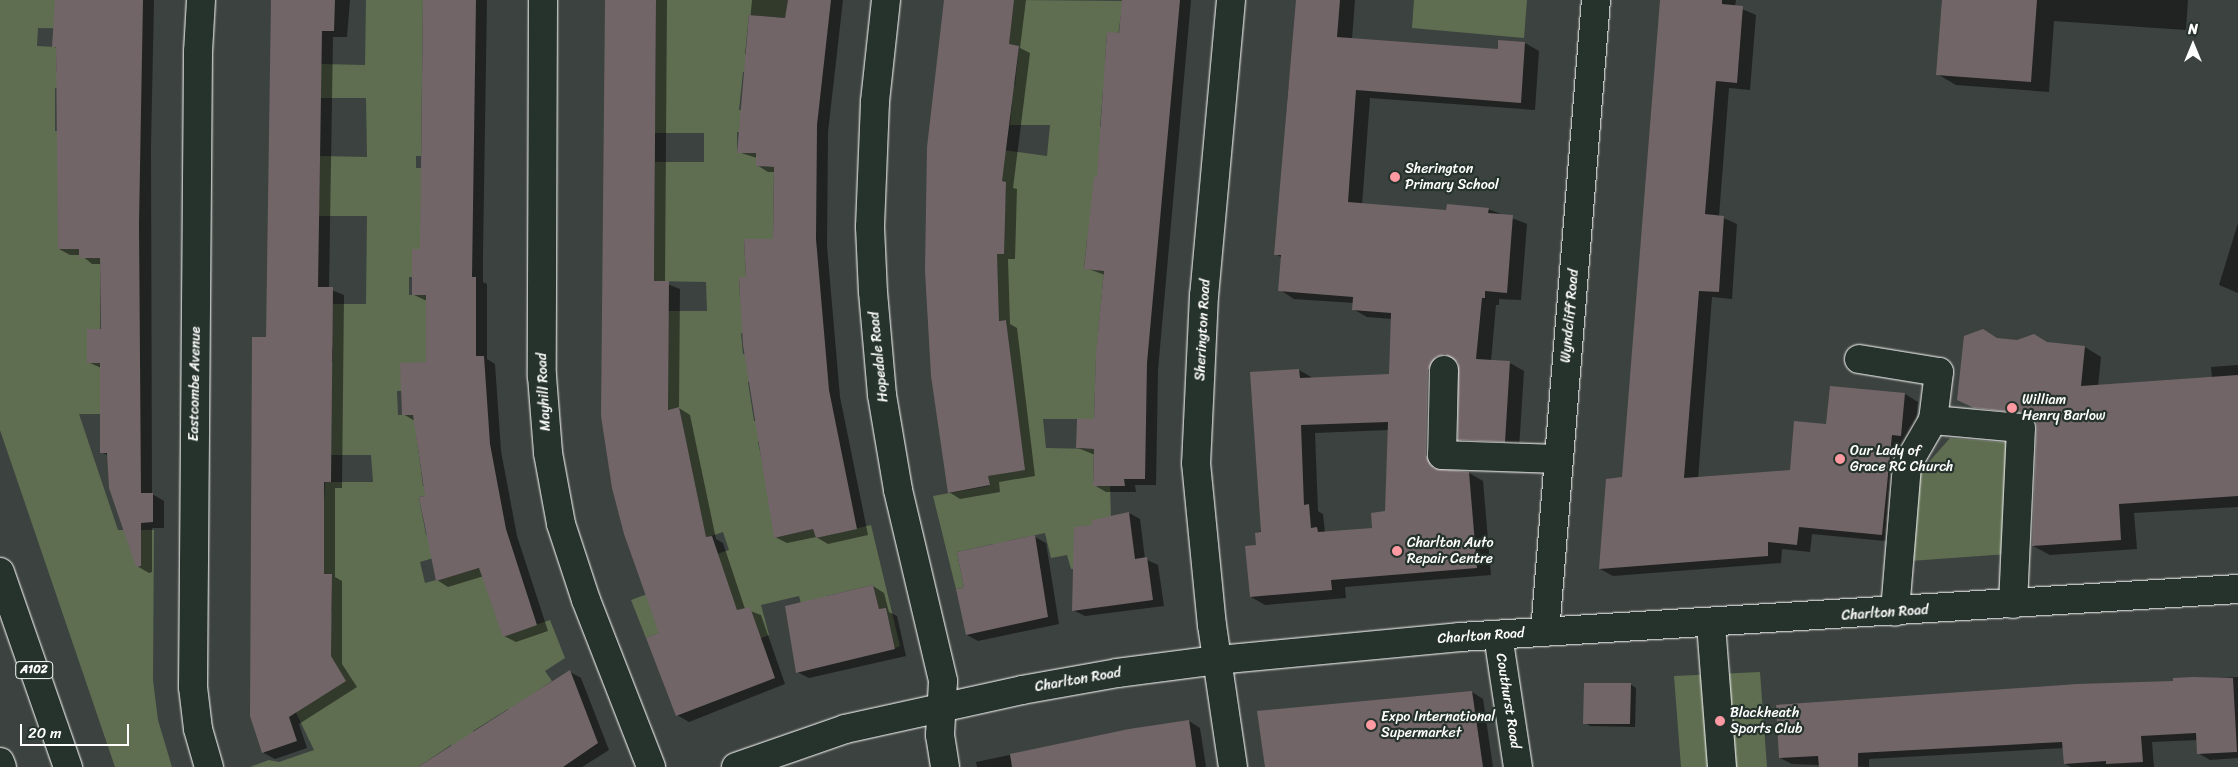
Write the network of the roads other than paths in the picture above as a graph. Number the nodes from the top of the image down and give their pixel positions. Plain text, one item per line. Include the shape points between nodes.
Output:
1 (201, 0) edge
2 (543, 0) edge
3 (886, 0) edge
4 (1232, 0) edge
5 (1596, 0) edge
6 (1859, 359) dead end
7 (1444, 370) dead end
8 (1933, 420) junction
9 (1558, 459) junction
10 (0, 572) edge
11 (2238, 588) edge
12 (2013, 604) junction
13 (1895, 612) junction
14 (1711, 624) junction
15 (1545, 632) junction
16 (1498, 635) junction
17 (1217, 660) junction
18 (941, 708) junction
19 (0, 762) edge
20 (743, 765) edge
21 (2, 767) edge
22 (68, 767) edge
23 (209, 767) edge
24 (651, 767) edge
25 (945, 767) edge
26 (1233, 767) edge
27 (1518, 767) edge
28 (1722, 767) edge

1 - 23 main road, Eastcombe Avenue via 192,668 198,729
2 - 24 main road, Mayhill Road via 542,376 548,453 561,524 586,600
3 - 18 main road, Hopedale Road via 874,102 870,227 873,292 882,395 896,480 942,681
4 - 17 main road, Sherington Road via 1204,295 1196,463
5 - 9 main road, Wyndcliff Road
6 - 8 main road via 1939,372
7 - 9 main road via 1442,454
8 - 12 main road via 2021,428
8 - 13 main road via 1907,465
9 - 15 main road, Wyndcliff Road
10 - 22 main road, A102
11 - 12 main road, Charlton Road
12 - 13 main road, Charlton Road
13 - 14 main road, Charlton Road
14 - 15 main road, Charlton Road
14 - 28 main road
15 - 16 main road, Charlton Road
16 - 17 main road, Charlton Road
16 - 27 main road, Couthurst Road
17 - 18 main road, Charlton Road via 1117,673
17 - 26 main road, Sherington Road
18 - 20 main road, Charlton Road via 845,729
18 - 25 main road, Hopedale Road via 940,735
19 - 21 main road

